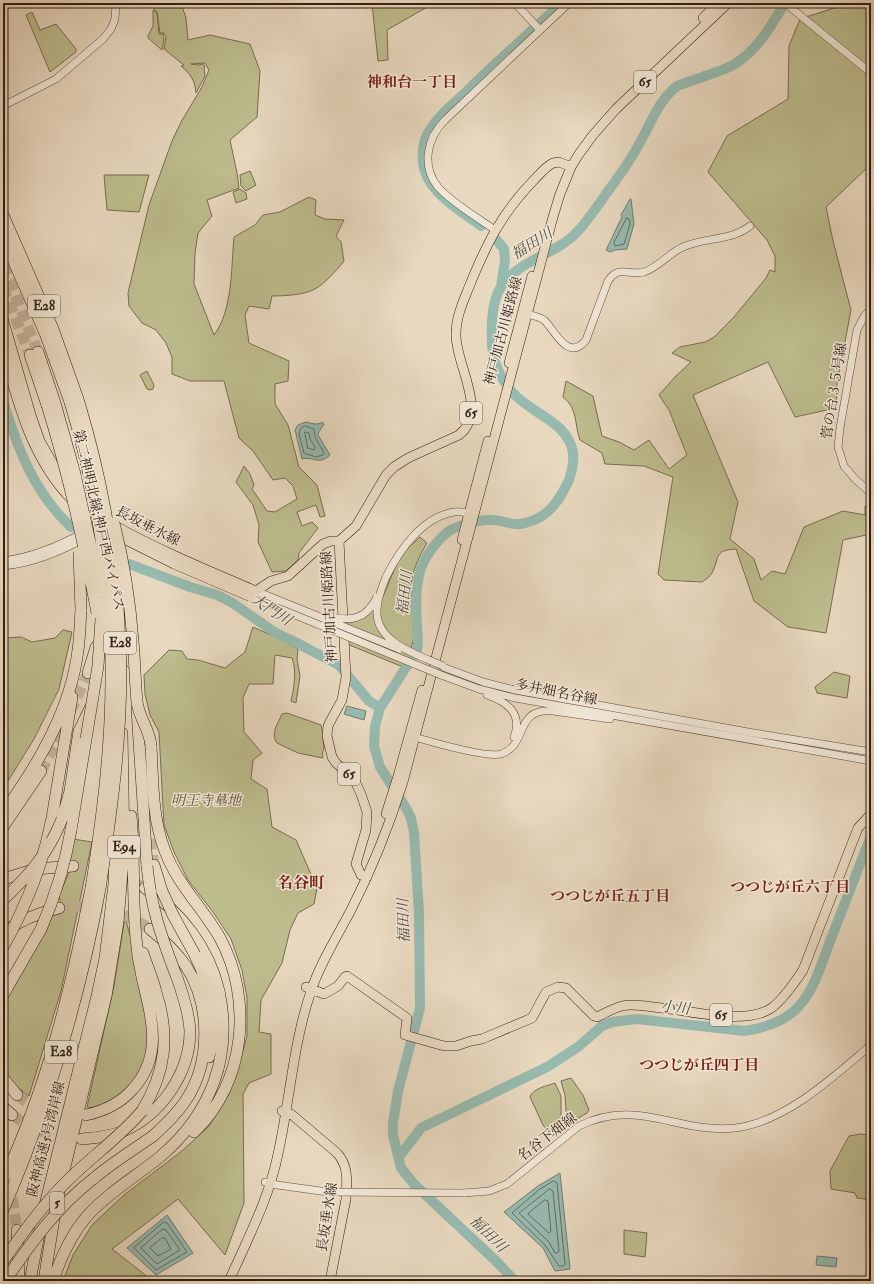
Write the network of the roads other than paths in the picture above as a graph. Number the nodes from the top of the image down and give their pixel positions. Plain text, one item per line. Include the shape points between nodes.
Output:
1 (116, 3) edge
2 (515, 3) edge
3 (569, 3) edge
4 (718, 3) edge
5 (728, 3) edge
6 (785, 3) edge
7 (538, 27) junction
8 (871, 73) edge
9 (3, 106) edge
10 (569, 166) junction
11 (3, 215) edge
12 (750, 226) dead end
13 (495, 230) junction
14 (3, 237) edge
15 (871, 309) edge
16 (525, 314) junction
17 (3, 318) edge
18 (3, 348) edge
19 (34, 354) tunnel mouth
20 (74, 401) junction
21 (51, 404) junction
22 (84, 434) junction
23 (871, 493) edge
24 (472, 514) junction
25 (103, 525) junction
26 (339, 541) junction
27 (3, 561) edge
28 (3, 566) edge
29 (386, 577) junction
30 (254, 594) junction
31 (325, 620) junction
32 (78, 651) junction
33 (443, 667) junction
34 (88, 673) tunnel mouth
35 (441, 675) junction
36 (114, 686) junction
37 (138, 703) junction
38 (662, 724) junction
39 (122, 734) junction
40 (412, 737) junction
41 (82, 738) junction
42 (468, 750) junction
43 (871, 752) edge
44 (871, 761) edge
45 (41, 771) tunnel mouth
46 (3, 813) edge
47 (871, 814) edge
48 (3, 827) edge
49 (151, 865) junction
50 (73, 866) tunnel mouth
51 (364, 876) junction
52 (3, 878) edge
53 (144, 888) tunnel mouth
54 (96, 889) junction
55 (3, 900) edge
56 (134, 906) junction
57 (59, 908) tunnel mouth
58 (150, 929) tunnel mouth
59 (3, 932) edge
60 (3, 946) edge
61 (309, 988) junction
62 (3, 995) edge
63 (99, 1007) junction
64 (871, 1045) edge
65 (3, 1078) edge
66 (17, 1095) tunnel mouth
67 (3, 1107) edge
68 (283, 1111) junction
69 (12, 1115) tunnel mouth
70 (86, 1115) tunnel mouth
71 (165, 1126) junction
72 (82, 1139) tunnel mouth
73 (160, 1157) junction
74 (3, 1181) edge
75 (268, 1183) junction
76 (3, 1210) edge
77 (18, 1230) tunnel mouth
78 (3, 1261) edge
79 (5, 1281) edge
80 (19, 1281) edge
81 (30, 1281) edge
82 (44, 1281) edge
83 (53, 1281) edge
84 (223, 1281) edge
85 (230, 1281) edge
86 (330, 1281) edge

1 - 9 street via 114,24 103,39 56,79
2 - 7 street
3 - 7 street
4 - 10 main road, 神戸加古川姫路線 / 65 via 595,123 580,142
5 - 10 main road, 神戸加古川姫路線 / 65 via 606,119
6 - 8 street
7 - 13 street via 442,122 429,147 429,167 437,185 449,197
10 - 13 main road, 神戸加古川姫路線 / 65 via 555,162 549,165 517,199
10 - 16 main road, 神戸加古川姫路線 / 65 via 555,192
11 - 20 highway, E28 via 54,329
12 - 16 street via 736,234 684,246 643,272 620,271 614,274 608,281 586,340 579,346 564,345 544,320
13 - 26 main road, 神戸加古川姫路線 / 65 via 462,305 456,333 458,352 471,400 468,423 459,434 394,467 356,526
14 - 20 highway, E28
15 - 23 street, 菅の台３５号線 via 857,330 838,447 844,466
16 - 24 main road, 神戸加古川姫路線 / 65
17 - 25 main road, 長坂垂水線 via 40,441 55,467
18 - 25 main road, 長坂垂水線 via 23,417 48,471 66,494
19 - 21 highway, 第二神明北線;神戸西バイパス / E94
20 - 22 highway, E28, bridge
21 - 32 highway, bridge via 74,519 81,572
21 - 36 highway, 第二神明北線;神戸西バイパス / E94, bridge
22 - 37 highway, bridge via 112,514 125,571 132,620
22 - 41 highway, bridge via 98,541 102,600 93,700
22 - 54 highway, E28, bridge via 102,541 111,654 108,758
24 - 29 street via 447,514 420,530 398,555
24 - 40 main road, 神戸加古川姫路線 / 65
25 - 27 street via 46,551
25 - 28 street via 52,554 32,561
25 - 30 main road, 長坂垂水線 via 131,544 174,564
25 - 34 highway via 103,600 95,653
25 - 37 highway via 136,681
26 - 30 main road via 323,544 288,576 271,581
26 - 51 main road, 神戸加古川姫路線 / 65 via 346,673 342,700 331,720 327,736 334,761 354,779 366,807 366,830 356,864
29 - 31 street, bridge via 373,605 364,614 348,619
29 - 33 street, bridge via 377,609 378,622 383,632 395,643
30 - 31 street, 多井畑名谷線
30 - 31 street via 275,599
31 - 33 street, 多井畑名谷線, bridge
31 - 35 street, 多井畑名谷線, bridge
32 - 46 highway via 69,688 56,723 36,763
32 - 60 highway, bridge via 46,844 32,889
33 - 43 street, 多井畑名谷線 via 499,686 534,694
35 - 38 street, 多井畑名谷線 via 496,693
35 - 42 street via 500,700 510,707 516,716 514,736 503,749 487,753
36 - 39 highway, 第二神明北線;神戸西バイパス / E94
36 - 63 highway, 第二神明北線;神戸西バイパス / E94 via 116,848
37 - 49 highway, bridge
37 - 73 highway, bridge via 151,746 155,810 164,850 177,877 212,926 226,951 237,982 241,1016 236,1056 220,1096 195,1130
38 - 42 street via 541,711 528,718 518,739 502,754 490,755
38 - 44 street, 多井畑名谷線
39 - 56 highway via 132,819
39 - 63 highway, 第二神明北線;神戸西バイパス / E94 via 125,812 122,883 113,956
40 - 42 street
40 - 51 main road, 神戸加古川姫路線 / 65 via 401,779
41 - 55 highway, bridge via 62,819 53,840 39,862
41 - 62 highway, bridge via 71,830 61,878 41,929
45 - 48 highway
47 - 61 main road, 65 via 858,828 803,970 779,1002 762,1012 744,1017 646,1006 623,1006 597,1017 566,988 558,987 546,992 532,1018 482,1040 444,1046 405,1035 406,1018 347,976 338,986 324,994
49 - 71 highway, bridge via 173,915 196,955 207,982 213,1009 213,1036 207,1064 195,1091
49 - 72 highway, bridge via 151,895 156,920 186,1004 190,1032 185,1061 173,1088 154,1110 132,1127 109,1136
50 - 52 highway via 36,869
51 - 61 main road, 神戸加古川姫路線 / 65 via 319,958
53 - 73 highway via 160,898 177,914 202,948 218,988 224,1031 221,1058 207,1100 183,1135
54 - 74 highway, E28 via 54,1044 32,1112
54 - 76 highway, E28 via 79,987 54,1075 30,1146
56 - 70 highway via 139,960 153,1026 152,1051 144,1074 129,1094 108,1108
56 - 78 highway, bridge via 140,944 157,992 164,1037 161,1068 156,1084 142,1111 118,1137 51,1198
57 - 59 highway via 31,916
58 - 71 highway via 170,946 187,968 198,992 204,1023 204,1048 196,1080 186,1101
61 - 68 main road via 296,1024
63 - 81 highway, 阪神高速5号湾岸線 / 5 via 43,1214
63 - 82 highway, 阪神高速5号湾岸線 / 5 via 57,1200
64 - 75 street, 名谷下畑線, bridge via 822,1086 790,1108 767,1119 734,1128 713,1128 631,1114 608,1116 579,1126 507,1184 489,1191 328,1192
65 - 66 highway
67 - 69 highway
68 - 75 main road via 272,1153
68 - 86 main road, 長坂垂水線 via 291,1114 337,1153 347,1172 346,1198
71 - 79 highway, bridge via 76,1193 30,1244
73 - 83 highway via 109,1195 88,1215 70,1240
75 - 84 main road
75 - 85 main road
77 - 80 highway

